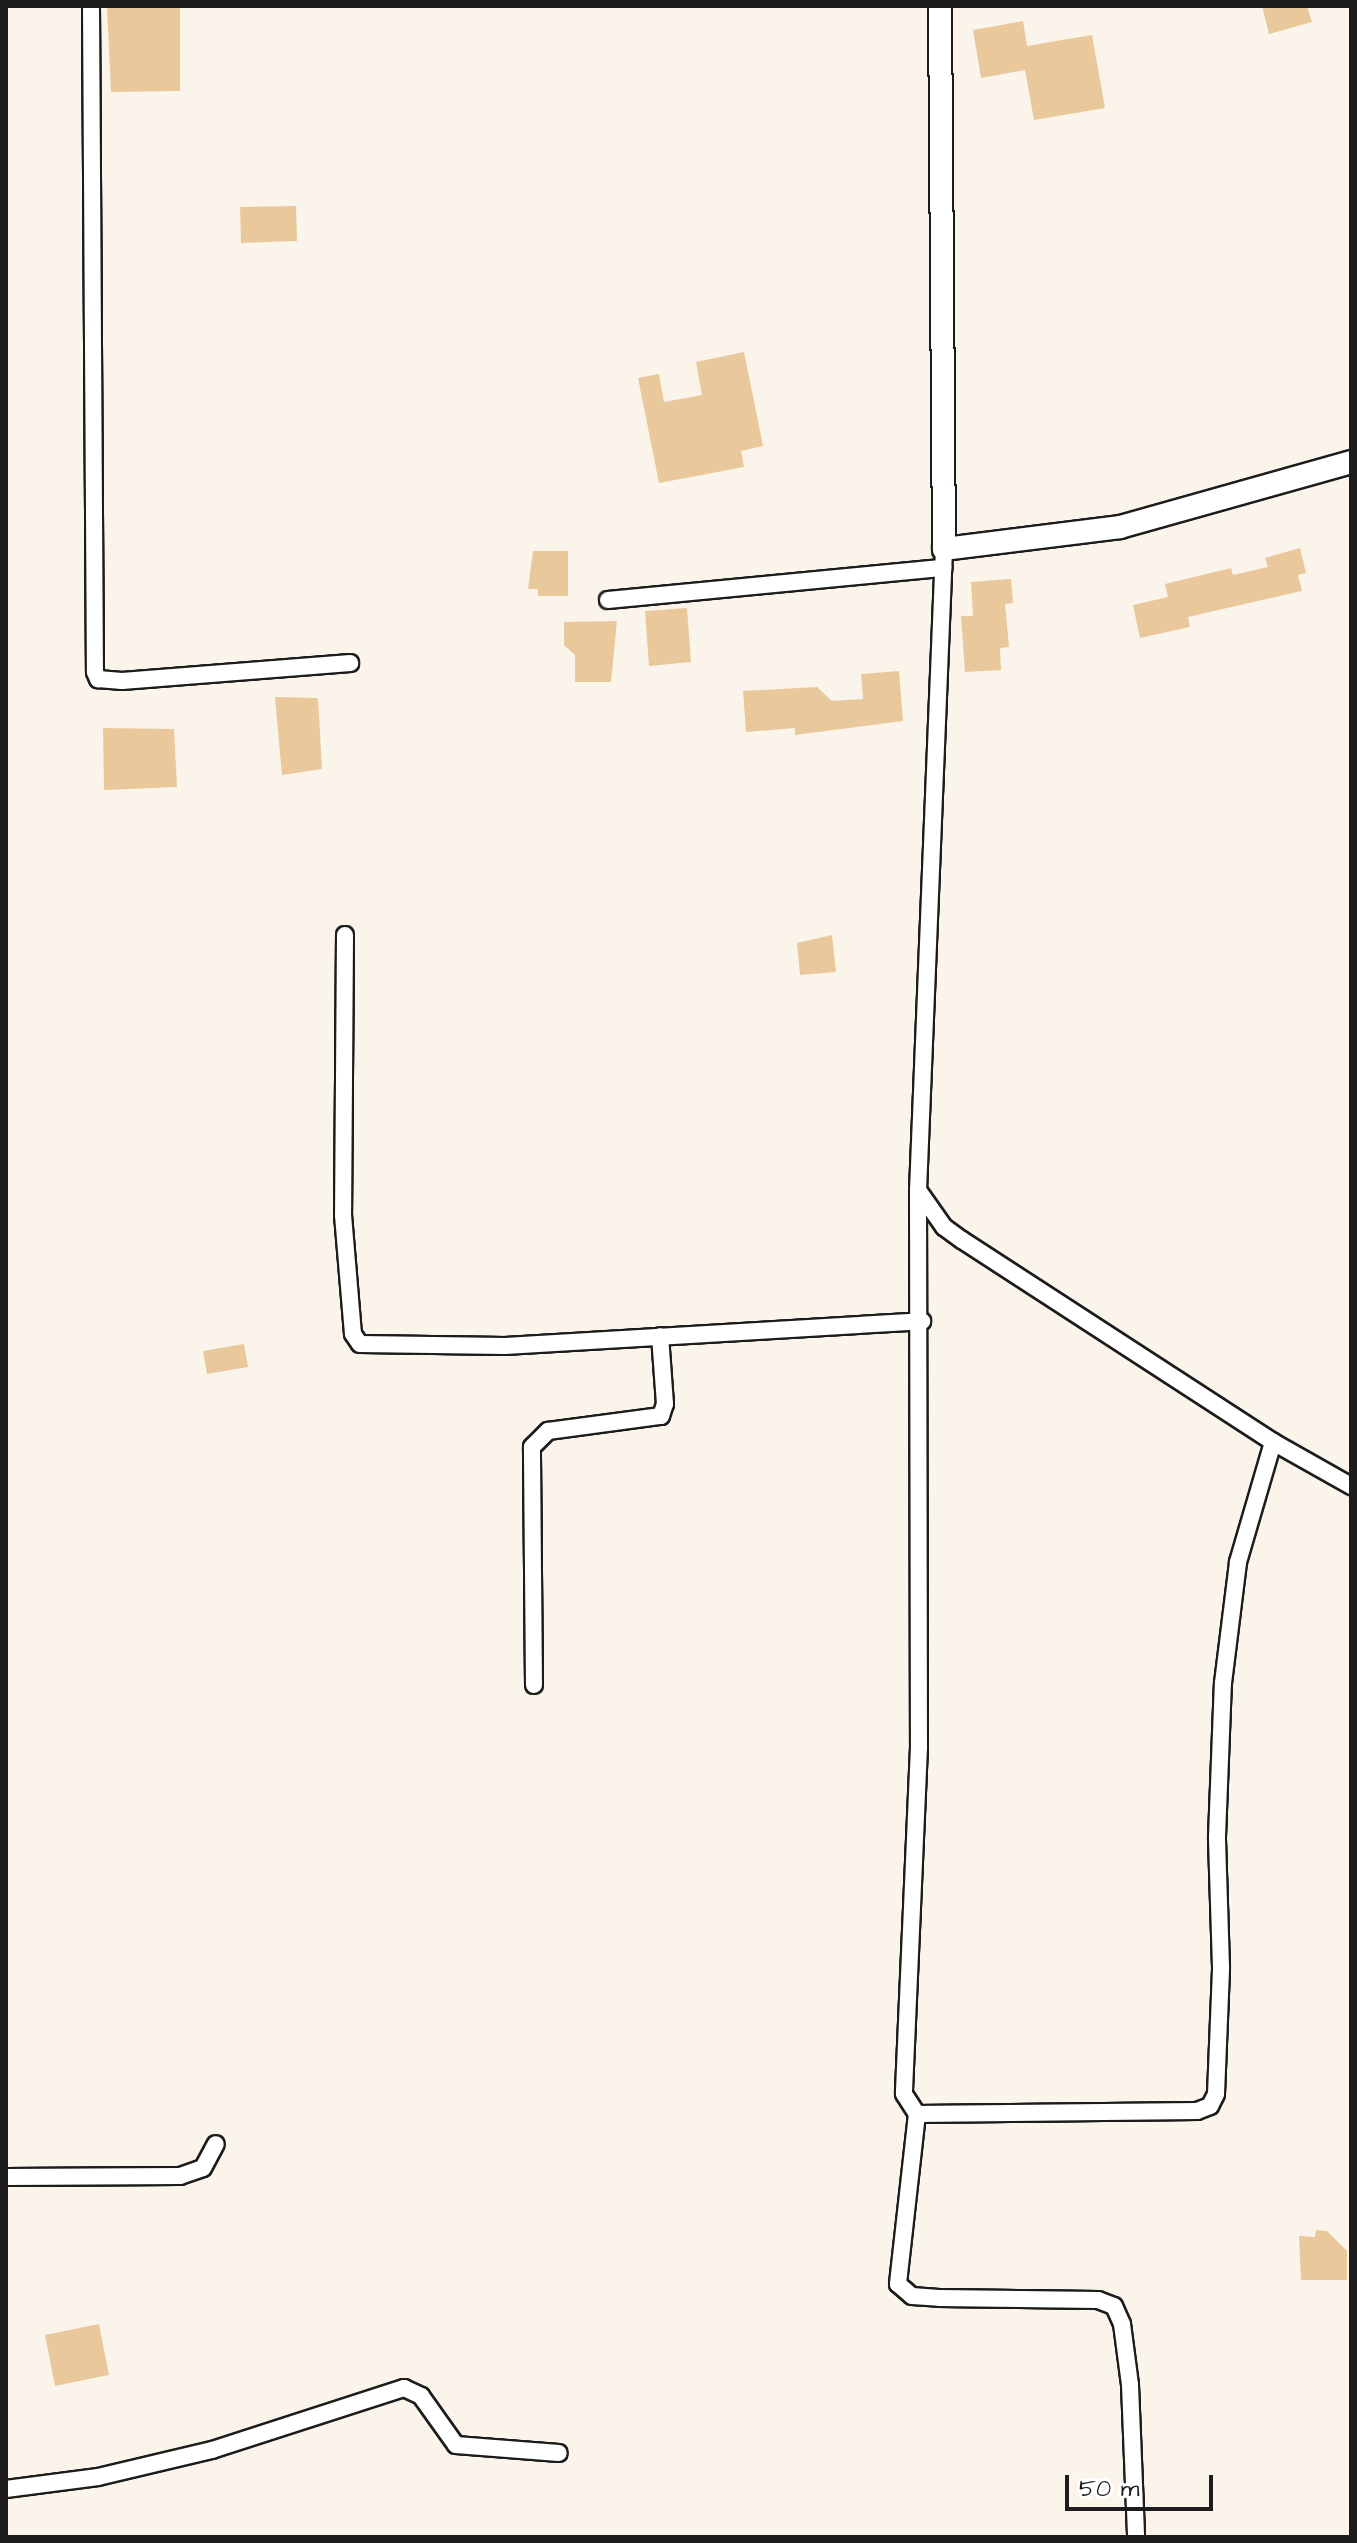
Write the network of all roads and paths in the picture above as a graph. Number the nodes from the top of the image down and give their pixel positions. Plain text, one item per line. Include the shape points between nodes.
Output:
1 (91, 6) edge
2 (940, 6) edge
3 (1351, 462) edge
4 (943, 558) junction
5 (608, 600) dead end
6 (350, 663) dead end
7 (345, 935) dead end
8 (918, 1190) junction
9 (922, 1321) junction
10 (660, 1336) junction
11 (1273, 1442) junction
12 (1351, 1486) edge
13 (534, 1685) dead end
14 (917, 2114) junction
15 (216, 2144) dead end
16 (6, 2177) edge
17 (559, 2453) dead end
18 (6, 2489) edge
19 (1136, 2537) edge

1 - 6 street via 95,672 98,679 122,681
2 - 4 main road
3 - 4 main road via 1120,527
4 - 5 street
4 - 8 street
7 - 10 street via 343,1215 354,1339 360,1344 505,1346
8 - 9 street
8 - 11 street via 944,1227 962,1240
9 - 10 street
9 - 14 street via 919,1747 904,2094
10 - 13 street via 665,1404 661,1416 548,1431 532,1447
11 - 12 street
11 - 14 street via 1238,1562 1223,1683 1217,1837 1221,1967 1216,2094 1210,2106 1197,2111
14 - 19 street via 898,2249 900,2289 939,2298 1098,2300 1114,2306 1122,2324 1130,2385
15 - 16 street via 203,2168 180,2176
17 - 18 street via 456,2445 421,2396 404,2388 212,2450 98,2477

